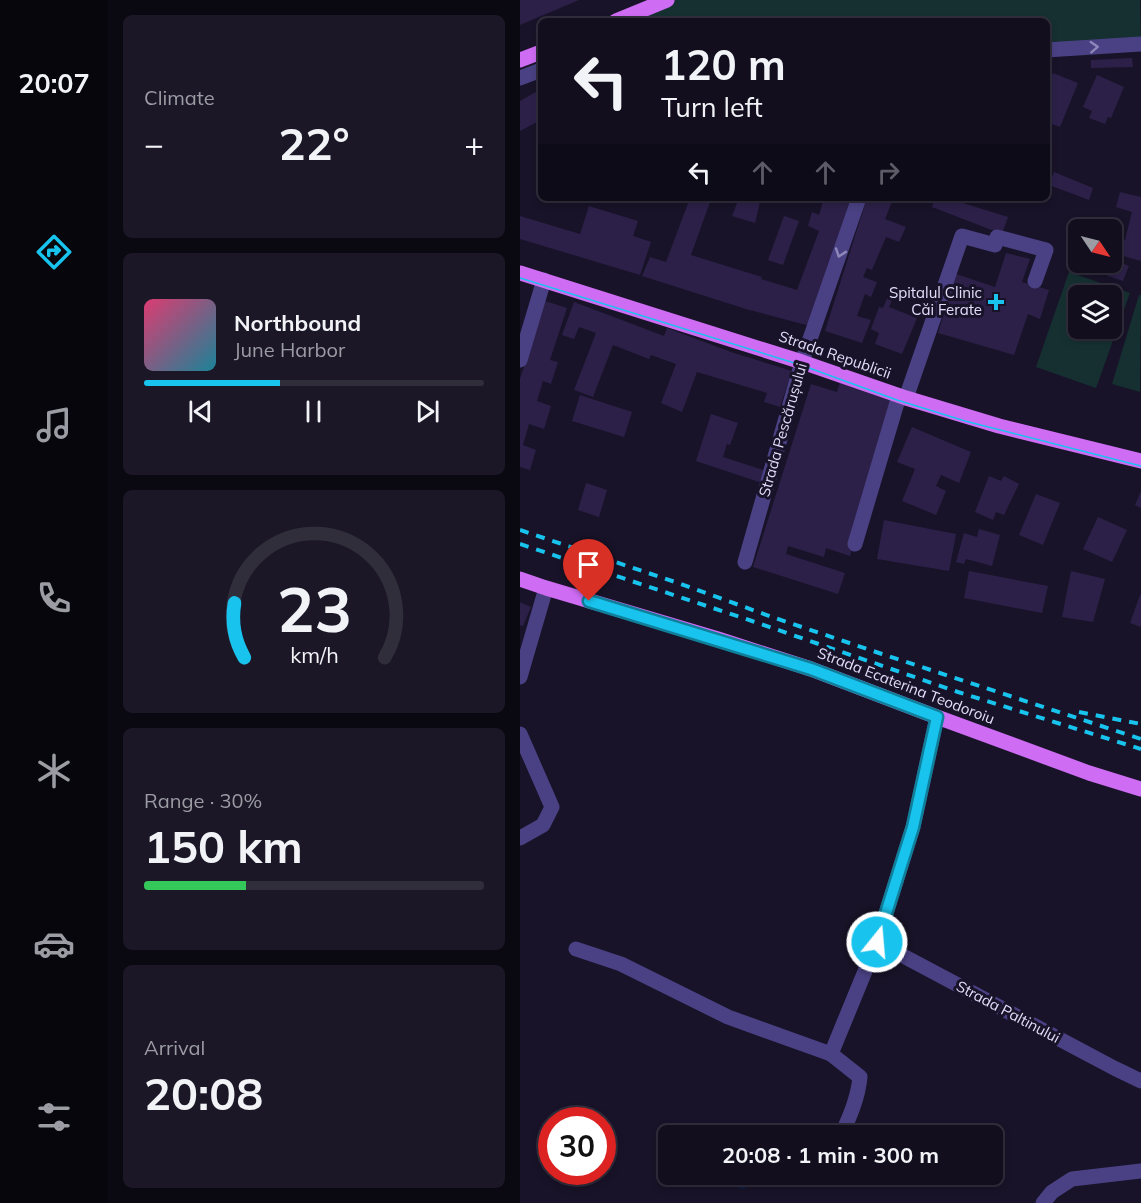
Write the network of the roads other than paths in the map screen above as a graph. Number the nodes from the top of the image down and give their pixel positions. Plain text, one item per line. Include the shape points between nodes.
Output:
1 (667, 0) edge
2 (623, 18) edge
3 (1141, 44) edge
4 (1050, 50) edge
5 (538, 53) edge
6 (520, 60) edge
7 (538, 70) edge
8 (520, 78) edge
9 (858, 201) edge
10 (520, 273) edge
11 (544, 280) junction
12 (1035, 281) dead end
13 (520, 360) edge
14 (802, 362) junction
15 (902, 397) junction
16 (1141, 461) edge
17 (855, 544) dead end
18 (745, 562) dead end
19 (520, 579) edge
20 (546, 588) junction
21 (520, 677) edge
22 (937, 717) junction
23 (520, 734) edge
24 (1141, 789) edge
25 (520, 838) edge
26 (877, 942) junction
27 (576, 949) dead end
28 (831, 1054) junction
29 (1141, 1081) edge
30 (846, 1125) edge
31 (1141, 1171) edge
32 (1043, 1203) edge

1 - 2 main road
4 -> 3 street
5 - 6 main road
7 - 8 street
9 -> 14 street, Strada Pescărușului
10 - 11 main road, Strada Republicii
11 - 13 street
11 - 14 main road, Strada Republicii
12 - 15 street via 1046,250 997,237 995,244 962,236
14 - 15 main road, Strada Republicii
14 - 18 street, Strada Pescărușului
15 - 16 main road, Strada Republicii
15 - 17 street
19 - 20 main road, Strada Ecaterina Teodoroiu
20 - 21 street
20 - 22 main road, Strada Ecaterina Teodoroiu via 811,669
22 - 24 main road, Strada Ecaterina Teodoroiu
22 - 26 street via 913,827
23 - 25 street via 552,807 543,825
26 - 28 street
26 - 29 street, Strada Paltinului
27 - 28 street via 620,964 728,1017
28 - 30 street via 860,1077
31 - 32 street via 1072,1179

